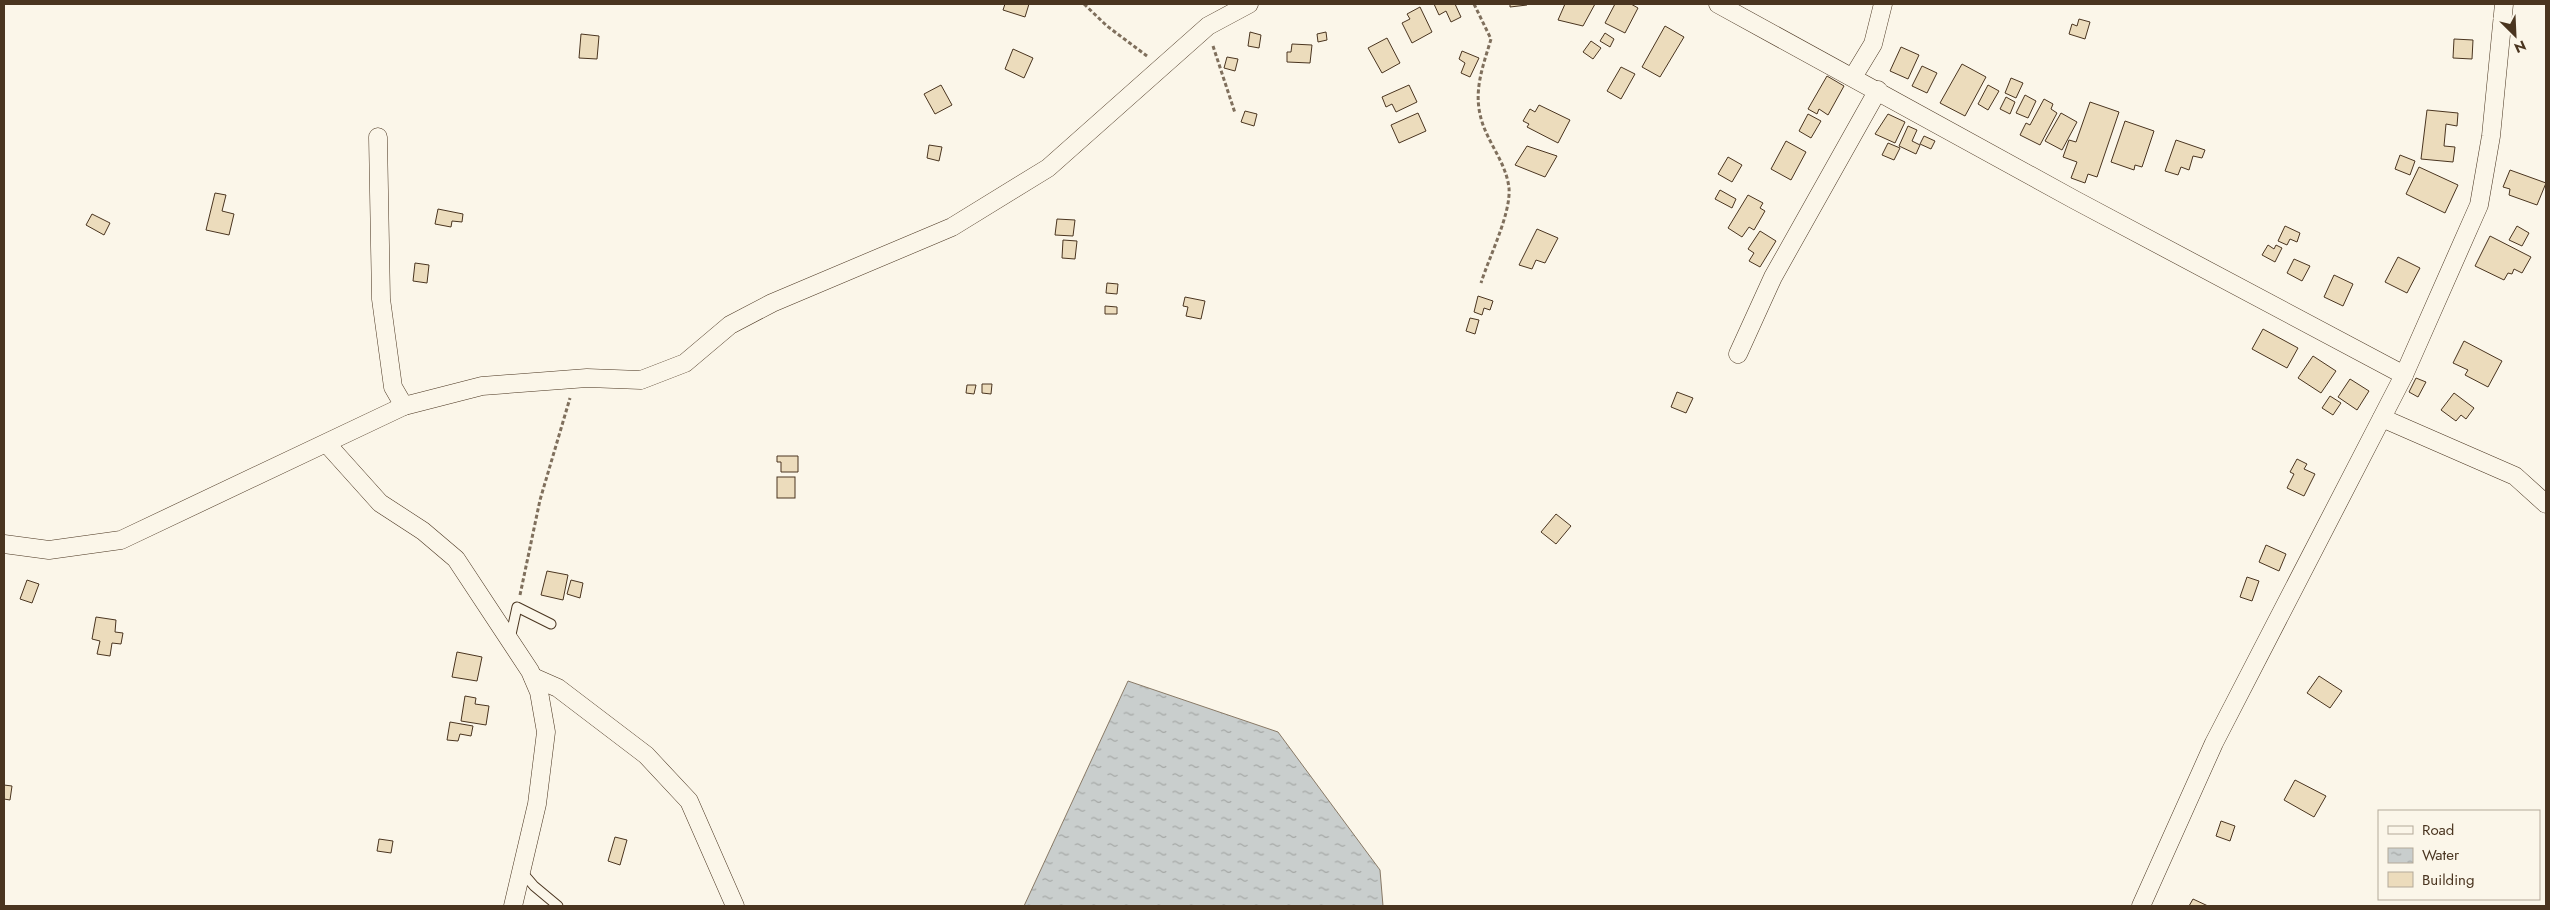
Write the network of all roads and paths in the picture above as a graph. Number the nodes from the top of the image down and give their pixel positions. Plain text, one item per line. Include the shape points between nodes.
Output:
1 (1084, 4) edge
2 (1249, 4) edge
3 (1474, 4) edge
4 (1718, 4) edge
5 (1883, 4) edge
6 (2504, 4) edge
7 (1208, 26) junction
8 (1161, 67) junction
9 (1853, 77) junction
10 (1878, 90) junction
11 (1235, 113) dead end
12 (378, 137) dead end
13 (1480, 283) dead end
14 (1738, 354) dead end
15 (2404, 375) junction
16 (587, 378) junction
17 (404, 406) junction
18 (2382, 418) junction
19 (327, 444) junction
20 (2546, 504) edge
21 (4, 544) edge
22 (517, 607) junction
23 (552, 624) dead end
24 (510, 639) junction
25 (533, 677) junction
26 (521, 872) junction
27 (513, 906) edge
28 (558, 906) edge
29 (735, 906) edge
30 (2141, 906) edge

1 - 8 path
2 - 7 street
3 - 13 path via 1491,39 1479,80 1480,114 1506,172 1509,189 1508,209
4 - 9 street
5 - 9 street via 1873,44
6 - 15 street via 2491,136 2479,205
7 - 8 street
7 - 11 path
8 - 16 street via 1048,168 952,227 772,303 730,325 685,363 641,380
9 - 10 street
10 - 14 street via 1773,277
10 - 15 street via 2075,200
12 - 17 street via 381,299 393,387
15 - 18 street
16 - 17 street via 482,386
16 - 22 path via 568,400 540,500
17 - 19 street
18 - 20 street via 2516,476
18 - 30 street via 2214,743
19 - 21 street via 121,540 49,550
19 - 24 street via 380,503 456,559
22 - 23 lane
22 - 24 lane
24 - 25 street
25 - 26 street via 546,732 537,804
25 - 29 street via 558,688 646,755 689,801
26 - 27 street
26 - 28 lane

